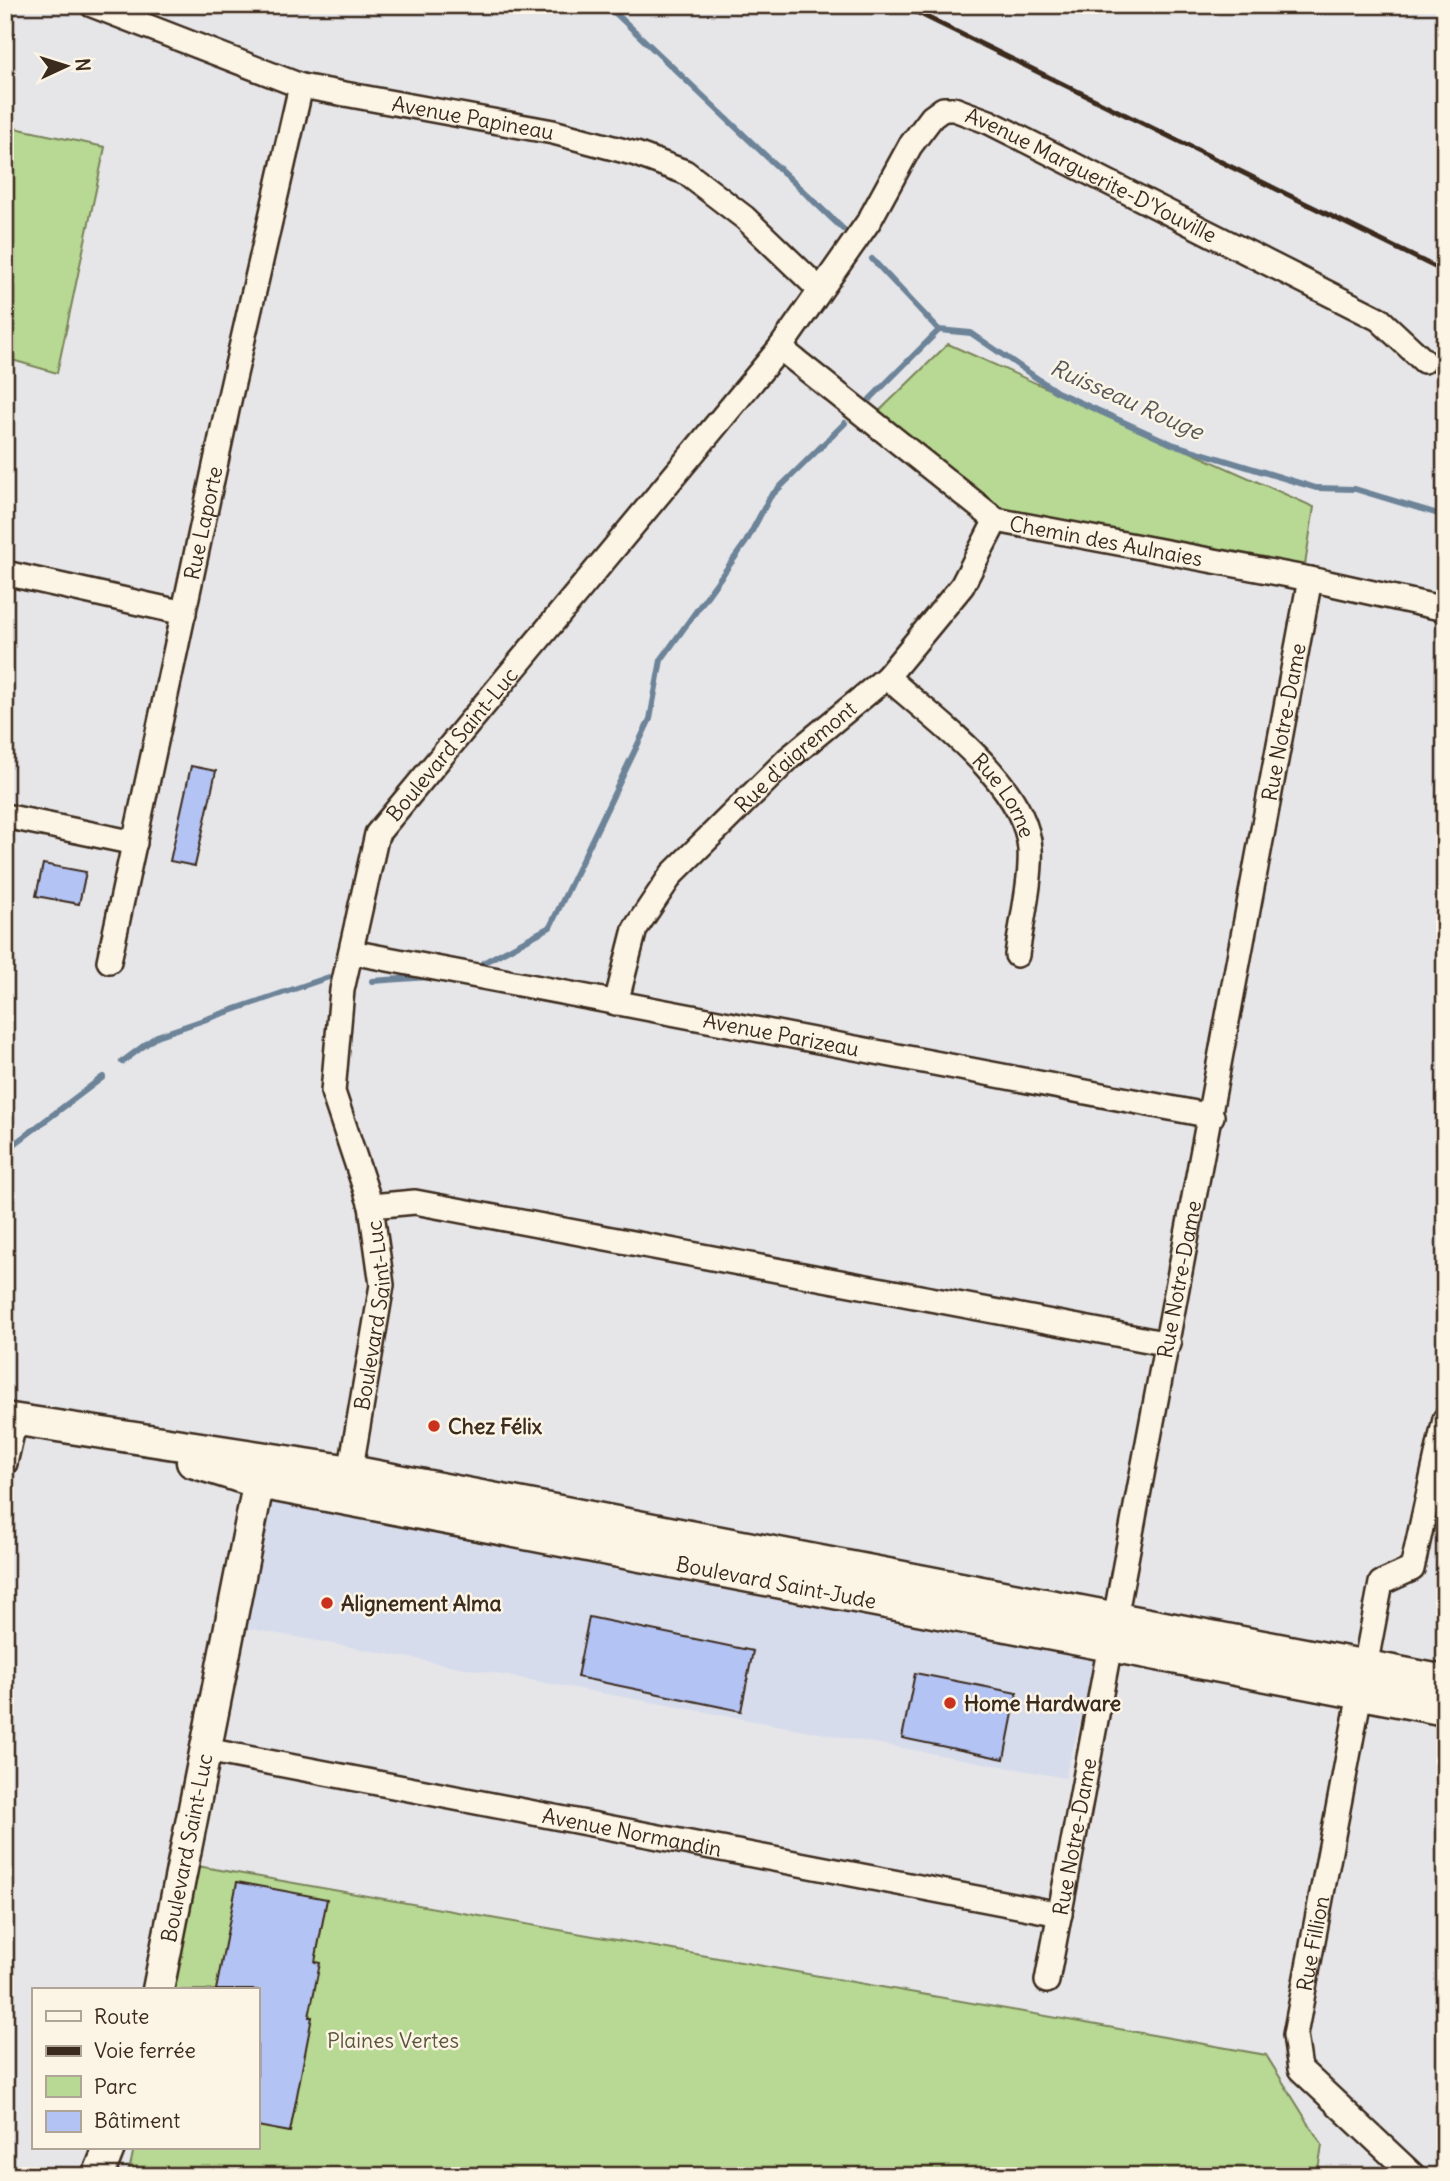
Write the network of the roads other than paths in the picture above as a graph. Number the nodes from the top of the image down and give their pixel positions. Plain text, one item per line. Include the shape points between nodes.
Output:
1 (92, 5) edge
2 (301, 86) junction
3 (820, 290) junction
4 (780, 348) junction
5 (1424, 361) dead end
6 (996, 520) junction
7 (5, 573) edge
8 (1310, 579) junction
9 (1445, 609) edge
10 (184, 613) junction
11 (887, 677) junction
12 (5, 816) edge
13 (135, 843) junction
14 (351, 952) junction
15 (1017, 956) dead end
16 (108, 961) dead end
17 (616, 1003) junction
18 (1212, 1116) junction
19 (371, 1206) junction
20 (1169, 1345) junction
21 (10, 1419) edge
22 (1445, 1419) edge
23 (5, 1462) edge
24 (261, 1470) junction
25 (348, 1485) junction
26 (1113, 1631) junction
27 (1362, 1679) junction
28 (1445, 1681) edge
29 (1445, 1710) edge
30 (206, 1750) junction
31 (1060, 1914) junction
32 (1047, 1981) dead end
33 (158, 1988) edge
34 (108, 2150) edge
35 (98, 2176) edge
36 (1414, 2176) edge

1 - 2 street, Avenue Papineau
2 - 3 street, Avenue Papineau via 553,132 636,153 685,172 745,218
2 - 10 street, Rue Laporte
3 - 4 street, Boulevard Saint-Luc
3 - 5 street, Avenue Marguerite-D'Youville via 869,221 910,146 932,117 943,109 954,109 989,122 1379,319
4 - 6 street, Chemin des Aulnaies
4 - 14 street, Boulevard Saint-Luc via 377,834
6 - 8 street, Chemin des Aulnaies
6 - 11 street, Rue d'aigremont via 962,586
7 - 10 street
8 - 9 street, Chemin des Aulnaies
8 - 18 street, Rue Notre-Dame
10 - 13 street, Rue Laporte
11 - 15 street, Rue Lorne via 1000,780 1023,817 1030,850
11 - 17 street, Rue d'aigremont via 789,758 672,874 635,929
12 - 13 street
13 - 16 street, Rue Laporte
14 - 17 street, Avenue Parizeau
14 - 19 street, Boulevard Saint-Luc via 342,990 333,1092
17 - 18 street, Avenue Parizeau
18 - 20 street, Rue Notre-Dame
19 - 20 street via 415,1202
19 - 25 street, Boulevard Saint-Luc via 382,1285
20 - 26 street, Rue Notre-Dame
21 - 23 street
21 - 24 street, Boulevard Saint-Jude via 112,1436
22 - 27 street, Rue Fillion via 1412,1569 1381,1583
24 - 25 street, Boulevard Saint-Jude
24 - 30 street, Boulevard Saint-Luc
25 - 26 street, Boulevard Saint-Jude
26 - 27 street, Boulevard Saint-Jude
26 - 31 street, Rue Notre-Dame
27 - 28 street, Boulevard Saint-Jude
27 - 29 street, Boulevard Saint-Jude
27 - 36 street, Rue Fillion via 1295,2035 1300,2069
30 - 31 street, Avenue Normandin
30 - 33 street, Boulevard Saint-Luc
31 - 32 street, Rue Notre-Dame
34 - 35 street

